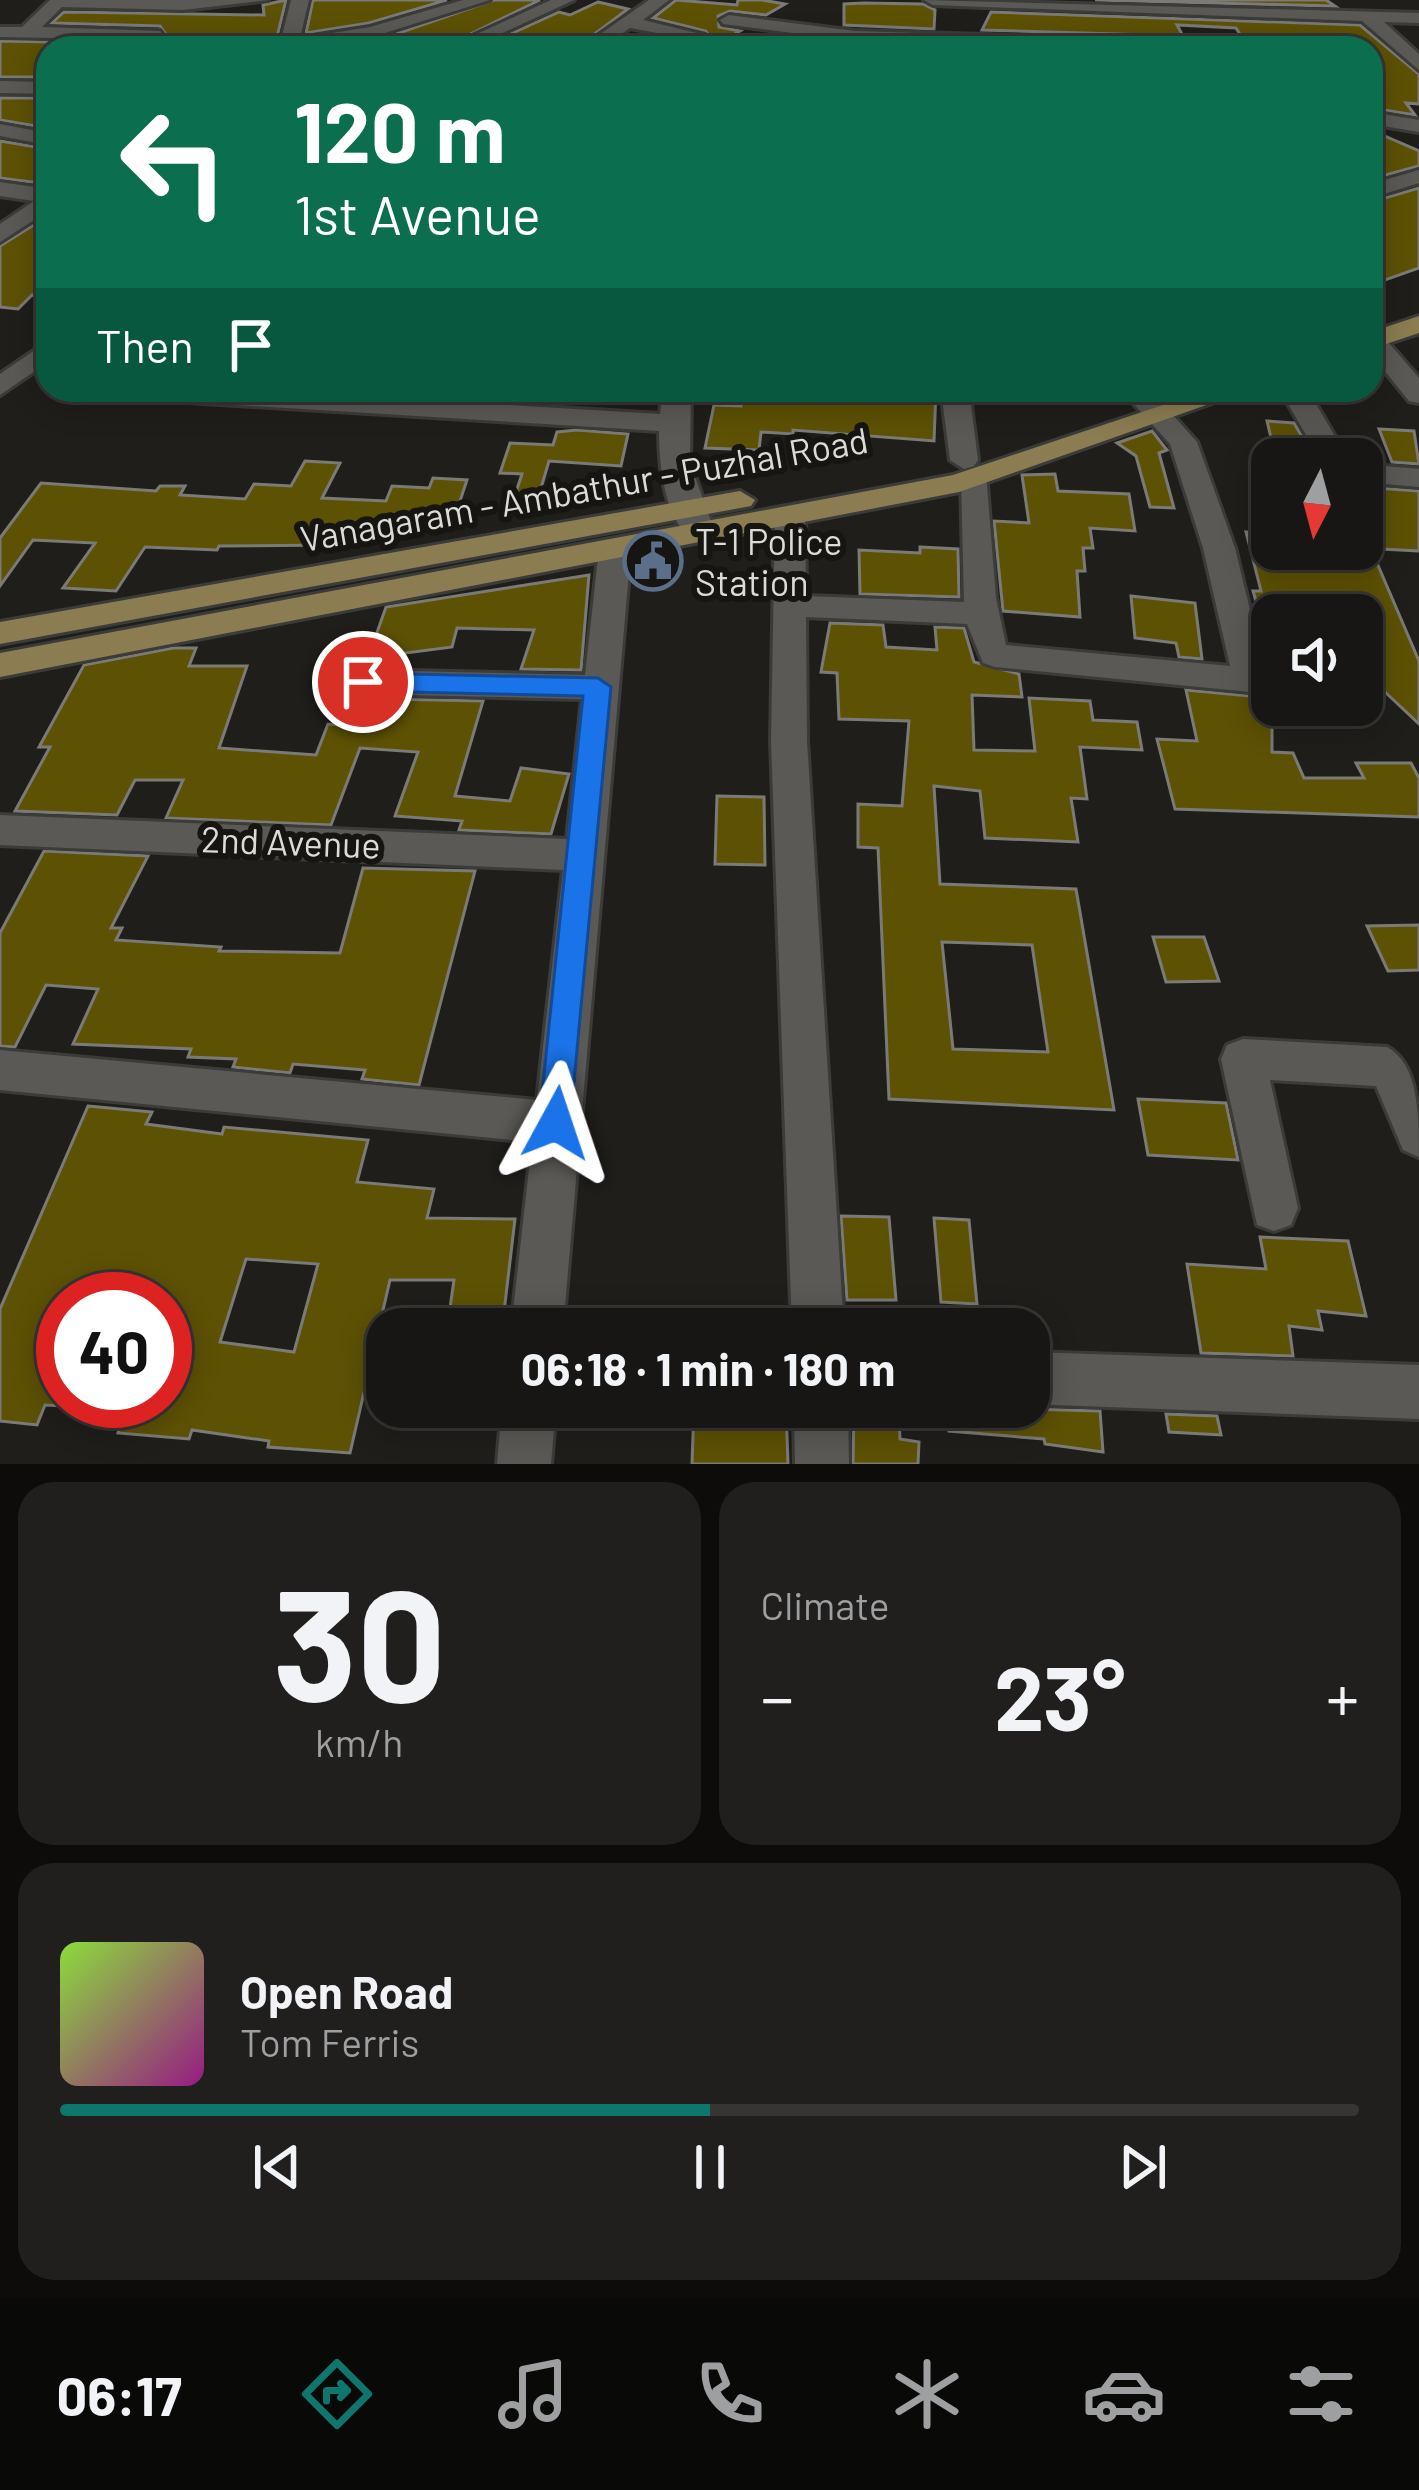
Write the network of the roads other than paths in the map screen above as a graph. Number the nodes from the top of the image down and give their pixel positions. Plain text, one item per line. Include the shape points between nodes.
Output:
1 (259, 0) edge
2 (301, 0) edge
3 (481, 0) edge
4 (565, 0) edge
5 (660, 0) edge
6 (933, 0) edge
7 (182, 5) junction
8 (1263, 6) edge
9 (1120, 7) junction
10 (439, 13) junction
11 (1366, 16) junction
12 (729, 18) edge
13 (1419, 18) edge
14 (627, 22) junction
15 (498, 30) junction
16 (0, 32) edge
17 (27, 32) junction
18 (372, 32) junction
19 (697, 35) joint
20 (860, 35) junction
21 (81, 36) edge
22 (153, 36) edge
23 (282, 36) edge
24 (346, 36) edge
25 (384, 36) edge
26 (484, 36) edge
27 (607, 36) edge
28 (864, 36) edge
29 (885, 36) edge
30 (1130, 36) edge
31 (1383, 54) edge
32 (1413, 58) edge
33 (0, 69) edge
34 (36, 70) edge
35 (0, 87) edge
36 (36, 88) edge
37 (1383, 119) edge
38 (1419, 126) edge
39 (0, 130) edge
40 (36, 137) edge
41 (1419, 176) edge
42 (1383, 187) edge
43 (0, 188) edge
44 (36, 196) edge
45 (36, 208) edge
46 (0, 235) edge
47 (1419, 306) edge
48 (1383, 322) edge
49 (1419, 324) edge
50 (1383, 326) edge
51 (1383, 342) edge
52 (36, 358) edge
53 (3, 382) edge
54 (36, 383) edge
55 (1419, 395) edge
56 (323, 402) edge
57 (675, 402) edge
58 (957, 402) edge
59 (1160, 402) edge
60 (1301, 402) edge
61 (672, 423) junction
62 (1322, 438) edge
63 (970, 469) junction
64 (1383, 474) edge
65 (1419, 478) edge
66 (790, 515) junction
67 (693, 521) junction
68 (615, 549) junction
69 (791, 606) junction
70 (984, 614) junction
71 (0, 633) edge
72 (0, 665) edge
73 (363, 682) dead end
74 (598, 687) junction
75 (0, 830) edge
76 (581, 854) junction
77 (0, 1070) edge
78 (556, 1123) junction
79 (1419, 1135) edge
80 (1274, 1208) dead end
81 (539, 1308) edge
82 (817, 1308) edge
83 (1050, 1379) edge
84 (1419, 1392) edge
85 (527, 1428) edge
86 (821, 1428) edge
87 (524, 1464) edge
88 (822, 1464) edge

1 - 7 street
2 - 23 street
3 - 10 street
4 - 15 street
5 - 14 street
6 - 9 street
7 - 17 street via 58,2
7 - 22 street
8 - 9 street
8 - 11 street
9 - 30 street
10 - 15 street
10 - 18 street
11 - 13 street
11 - 32 street
12 - 19 street
12 - 20 street
14 - 19 street
14 - 27 street
15 - 26 street
16 - 17 street
17 - 21 street
18 - 24 street
18 - 25 street
20 - 28 street
20 - 29 street
31 - 32 street
33 - 34 street
35 - 36 street
37 - 38 street
39 - 40 street
41 - 42 street
43 - 44 street
45 - 46 street
47 - 48 main road
49 - 50 main road
51 - 55 street
52 - 53 street
53 - 54 street
56 - 61 street
57 - 61 street
58 - 63 street
59 - 63 main road
59 - 70 street via 1183,442 1219,548 1250,680 1008,659 988,646
60 - 62 street
61 - 67 street
63 - 66 main road
63 - 67 main road, Vanagaram - Ambathur - Puzhal Road
63 - 70 street
64 - 65 street
66 - 67 main road
66 - 69 street
67 - 68 main road
67 - 71 main road, Vanagaram - Ambathur - Puzhal Road
68 - 72 main road
68 - 74 street
69 - 70 street
69 - 82 street via 789,741
73 - 74 street
74 - 76 street
75 - 76 street, 2nd Avenue
76 - 78 street
77 - 78 street
78 - 81 street
79 - 80 street via 1387,1067 1244,1060
83 - 84 street
85 - 87 street
86 - 88 street

